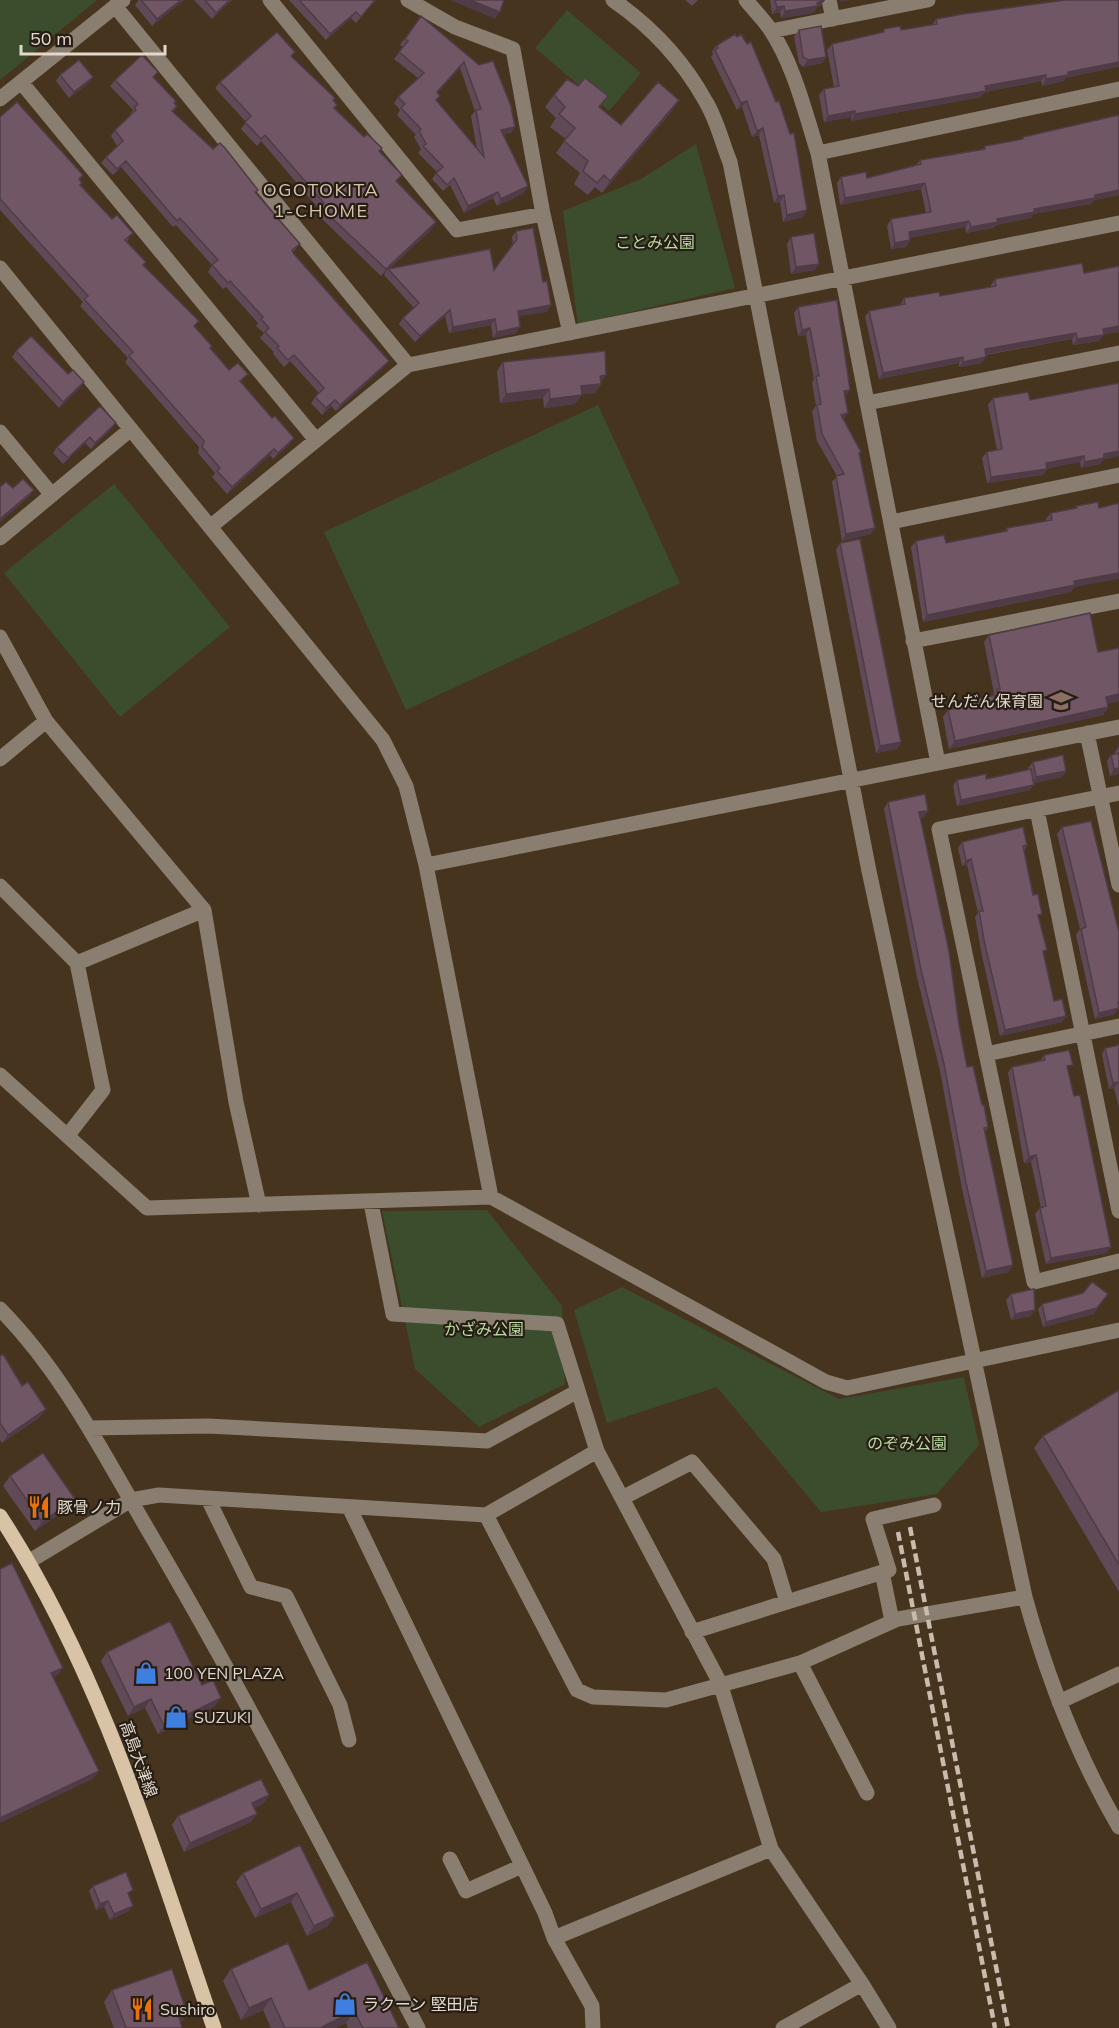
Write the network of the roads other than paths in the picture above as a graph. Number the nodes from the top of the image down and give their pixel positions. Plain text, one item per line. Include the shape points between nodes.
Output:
1 (270, 0) edge
2 (408, 0) edge
3 (613, 0) edge
4 (746, 0) edge
5 (829, 0) edge
6 (928, 0) edge
7 (119, 3) edge
8 (833, 19) junction
9 (771, 31) junction
10 (21, 81) junction
11 (1119, 89) edge
12 (0, 99) edge
13 (818, 153) junction
14 (543, 214) junction
15 (1119, 223) edge
16 (0, 268) edge
17 (842, 278) junction
18 (756, 296) junction
19 (570, 333) junction
20 (1119, 353) edge
21 (408, 365) junction
22 (867, 403) junction
23 (131, 429) junction
24 (0, 432) edge
25 (316, 440) junction
26 (1119, 475) edge
27 (52, 495) junction
28 (891, 522) junction
29 (210, 527) junction
30 (0, 538) edge
31 (1119, 601) edge
32 (0, 637) edge
33 (914, 640) junction
34 (46, 721) junction
35 (1119, 727) edge
36 (1087, 733) junction
37 (0, 759) edge
38 (938, 763) junction
39 (852, 780) junction
40 (1119, 794) edge
41 (1101, 797) junction
42 (1037, 810) junction
43 (426, 865) junction
44 (1119, 885) edge
45 (0, 886) edge
46 (204, 910) junction
47 (77, 963) junction
48 (1119, 1026) edge
49 (1083, 1034) junction
50 (986, 1054) junction
51 (0, 1075) edge
52 (68, 1135) junction
53 (491, 1197) junction
54 (371, 1203) junction
55 (259, 1205) junction
56 (1119, 1211) edge
57 (1119, 1261) edge
58 (0, 1309) edge
59 (1119, 1330) edge
60 (975, 1363) junction
61 (578, 1391) junction
62 (89, 1428) junction
63 (597, 1451) junction
64 (622, 1498) junction
65 (208, 1499) junction
66 (131, 1500) junction
67 (934, 1505) dead end
68 (349, 1507) junction
69 (486, 1515) junction
70 (0, 1516) edge
71 (28, 1562) junction
72 (882, 1572) junction
73 (1025, 1597) junction
74 (787, 1602) junction
75 (895, 1620) junction
76 (692, 1632) junction
77 (800, 1663) junction
78 (1119, 1674) edge
79 (720, 1683) junction
80 (1059, 1702) junction
81 (349, 1740) dead end
82 (867, 1793) dead end
83 (1119, 1827) edge
84 (771, 1849) junction
85 (450, 1859) dead end
86 (522, 1866) junction
87 (554, 1938) junction
88 (862, 1984) junction
89 (214, 2028) edge
90 (418, 2028) edge
91 (593, 2028) edge
92 (783, 2028) edge
93 (889, 2028) edge

1 - 14 street via 458,230
2 - 14 street via 455,27 513,49
3 - 18 street via 670,48 707,103 730,162
4 - 9 street
5 - 8 street
6 - 8 street
7 - 10 street
7 - 21 street
8 - 9 street
9 - 13 street via 801,97
10 - 12 street
10 - 25 street
11 - 13 street
13 - 17 street
14 - 19 street
15 - 17 street
16 - 23 street
17 - 18 street
17 - 22 street
18 - 19 street
18 - 39 street
19 - 21 street
20 - 22 street
21 - 25 street
22 - 28 street
23 - 27 street
23 - 29 street
24 - 27 street
25 - 29 street
26 - 28 street
27 - 30 street
28 - 33 street
29 - 43 street via 384,740 406,786
31 - 33 street
32 - 34 street
33 - 38 street
34 - 37 street
34 - 46 street
35 - 36 street
36 - 38 street
36 - 41 street
38 - 39 street
39 - 43 street
39 - 60 street
40 - 41 street
41 - 42 street
41 - 44 street
42 - 49 street
42 - 50 street via 939,830
43 - 53 street
45 - 47 street
46 - 47 street
46 - 55 street via 236,1102
47 - 52 street via 103,1090
48 - 49 street
49 - 50 street
49 - 56 street
50 - 57 street via 1034,1282
51 - 52 street
52 - 55 street via 147,1208
53 - 54 street
53 - 60 street via 826,1382 847,1388
54 - 55 street
54 - 61 street via 393,1314 557,1323
58 - 62 street via 21,1330
59 - 60 street
60 - 73 street
61 - 62 street via 487,1441 208,1426
61 - 63 street
62 - 66 street
63 - 64 street
63 - 69 street
64 - 74 street via 692,1462 774,1559
64 - 76 street
65 - 66 street via 159,1495
65 - 68 street
65 - 81 street via 251,1587 286,1596 340,1706
66 - 71 street
66 - 90 street via 208,1630
67 - 72 street via 873,1519 889,1570
68 - 69 street
68 - 86 street
69 - 79 street via 577,1690 593,1697 666,1700
70 - 71 main road, 高島大津線
71 - 89 main road, 高島大津線 via 82,1666 117,1745
72 - 74 street
72 - 75 street
73 - 75 street
73 - 80 street
74 - 76 street
75 - 77 street
76 - 79 street
77 - 79 street
77 - 82 street
78 - 80 street
79 - 84 street
80 - 83 street
84 - 87 street
84 - 88 street
85 - 86 street via 466,1891
86 - 87 street
87 - 91 street via 592,2006
88 - 92 street
88 - 93 street

